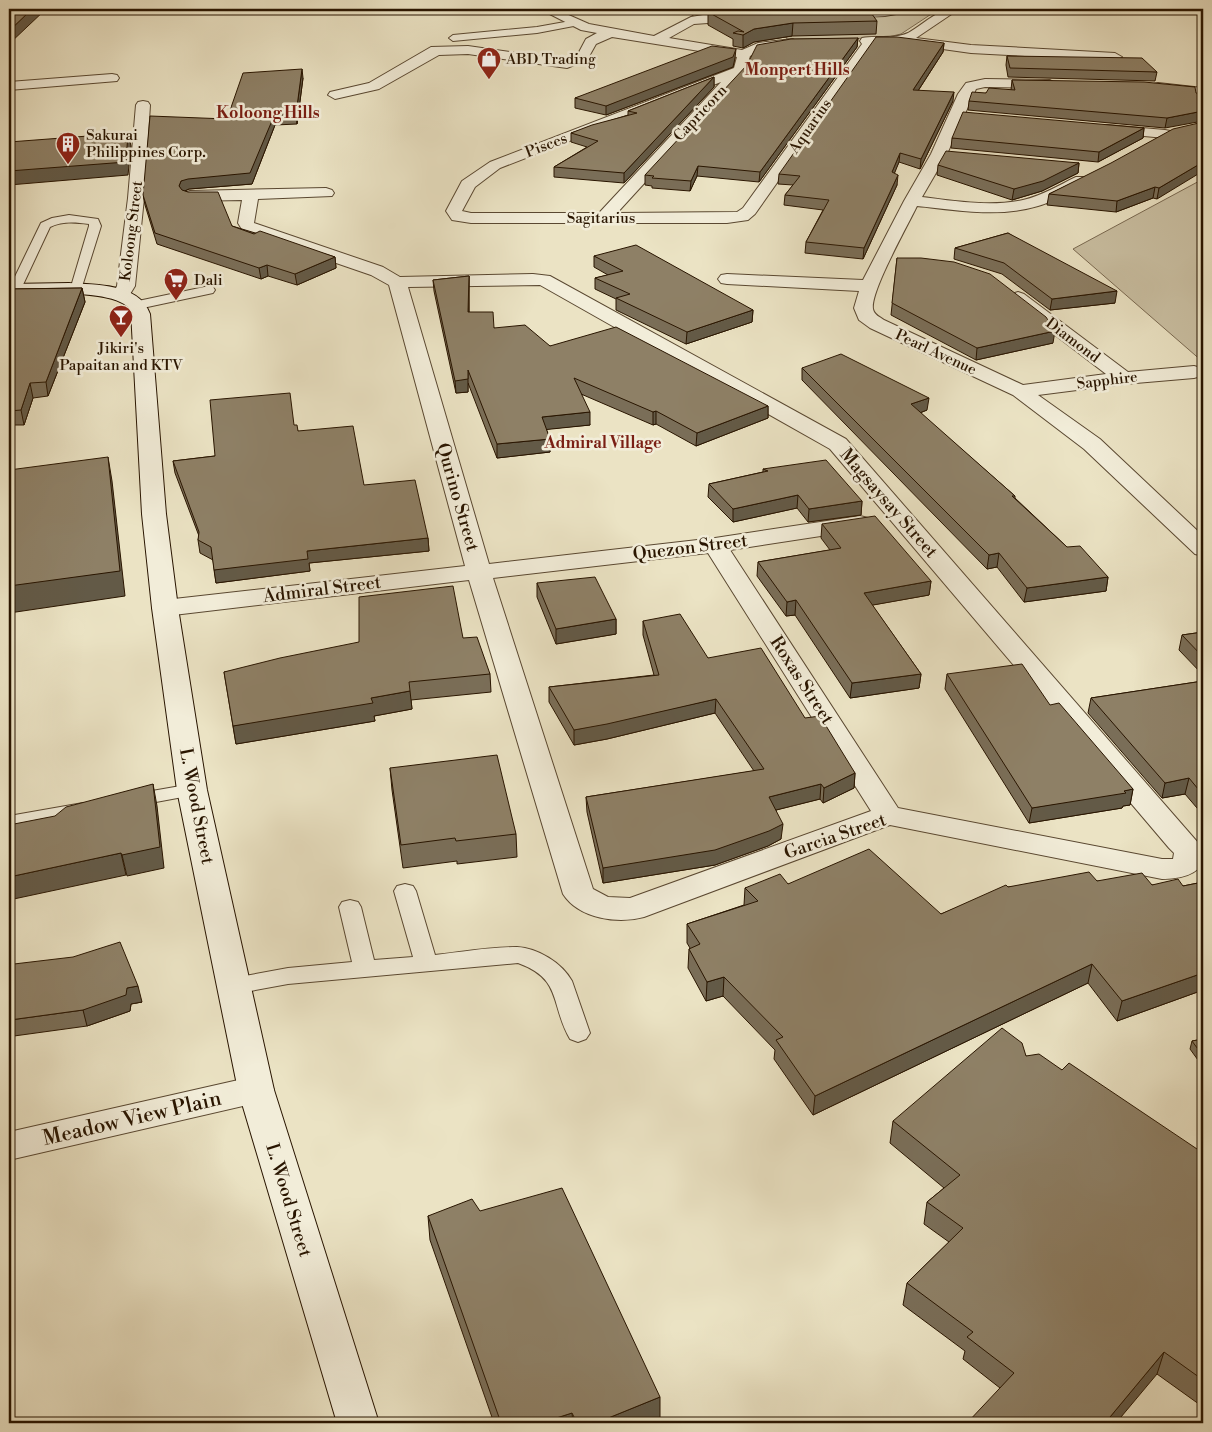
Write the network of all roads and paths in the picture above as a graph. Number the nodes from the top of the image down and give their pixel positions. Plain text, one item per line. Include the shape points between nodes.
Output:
1 (546, 9) edge
2 (903, 9) edge
3 (953, 9) edge
4 (825, 15) edge
5 (757, 17) edge
6 (576, 23) junction
7 (612, 33) junction
8 (453, 38) dead end
9 (656, 40) junction
10 (896, 40) junction
11 (870, 41) junction
12 (851, 42) edge
13 (804, 43) edge
14 (744, 54) junction
15 (1115, 57) edge
16 (740, 70) junction
17 (112, 78) dead end
18 (1064, 84) edge
19 (9, 86) edge
20 (1142, 86) edge
21 (1203, 92) edge
22 (335, 95) dead end
23 (143, 105) dead end
24 (1089, 127) edge
25 (1184, 130) edge
26 (1165, 134) junction
27 (1142, 147) edge
28 (939, 154) junction
29 (958, 156) edge
30 (1075, 166) edge
31 (326, 192) dead end
32 (251, 195) junction
33 (190, 196) edge
34 (912, 200) junction
35 (454, 211) joint
36 (749, 211) joint
37 (603, 218) junction
38 (883, 257) junction
39 (902, 259) edge
40 (726, 278) dead end
41 (397, 282) junction
42 (869, 286) junction
43 (1002, 286) edge
44 (12, 289) edge
45 (76, 290) junction
46 (209, 290) dead end
47 (121, 296) junction
48 (138, 306) junction
49 (1194, 372) dead end
50 (1124, 378) junction
51 (1020, 391) junction
52 (901, 517) junction
53 (715, 545) junction
54 (1203, 549) edge
55 (479, 572) junction
56 (165, 608) junction
57 (192, 790) junction
58 (888, 815) junction
59 (9, 822) edge
60 (1188, 864) joint
61 (405, 891) dead end
62 (579, 894) joint
63 (350, 907) dead end
64 (426, 964) junction
65 (365, 969) junction
66 (234, 986) junction
67 (578, 1033) dead end
68 (256, 1090) junction
69 (9, 1146) edge
70 (358, 1423) edge

1 - 6 street
2 - 4 street
3 - 10 street via 911,36
5 - 9 street via 691,21
6 - 7 street
6 - 8 lane
7 - 9 street
7 - 22 street via 590,42 583,58 567,64 468,50 434,51 374,86
9 - 14 street
10 - 11 street
10 - 15 street via 971,49
11 - 12 street
11 - 36 street, Aquarius
13 - 14 street via 758,47
14 - 16 street, Capricorn
16 - 35 street, Pisces via 495,164 468,184
16 - 37 street, Capricorn
17 - 19 street
18 - 28 street, Pearl Avenue via 985,83 971,86 964,94 965,116
20 - 21 street
23 - 47 street, Koloong Street via 135,208 126,286
24 - 26 street
25 - 26 street
26 - 27 street
28 - 29 street
28 - 34 street, Pearl Avenue
30 - 34 street via 1095,170 1056,193 1019,206 990,208
31 - 32 street
32 - 33 street
32 - 41 street via 246,223 249,228 377,271
34 - 38 street, Pearl Avenue
35 - 37 street, Sagitarius via 458,216 471,218
36 - 37 street, Sagitarius via 742,216 727,218
38 - 39 street
38 - 42 street, Pearl Avenue
40 - 42 street
41 - 52 street, Magsaysay Street via 533,279 552,284 838,444
41 - 55 street, Qurino Street
42 - 51 street, Pearl Avenue via 863,308 866,316 877,324
43 - 50 street, Diamond
44 - 45 street
44 - 45 lane via 45,225 84,219 94,221 95,226
45 - 47 street
46 - 48 lane
47 - 48 street
48 - 56 street, L. Wood Street via 154,514
49 - 50 street, Sapphire
50 - 51 street, Sapphire
51 - 54 street, Pearl Avenue via 1092,444
52 - 53 street, Quezon Street
52 - 60 street, Magsaysay Street via 1180,841 1189,852
53 - 55 street, Quezon Street
53 - 58 street, Roxas Street
55 - 56 street, Admiral Street
55 - 62 street, Qurino Street
56 - 57 street, L. Wood Street
57 - 59 lane
57 - 66 street, L. Wood Street
58 - 60 street, Garcia Street via 1162,869 1177,869
58 - 62 street, Garcia Street via 633,909 611,910 590,904
61 - 64 lane
63 - 65 lane
64 - 65 lane
64 - 67 lane via 519,955 542,963 561,981
65 - 66 lane via 288,976
66 - 68 street, L. Wood Street
68 - 69 street, Meadow View Plain
68 - 70 street, L. Wood Street

